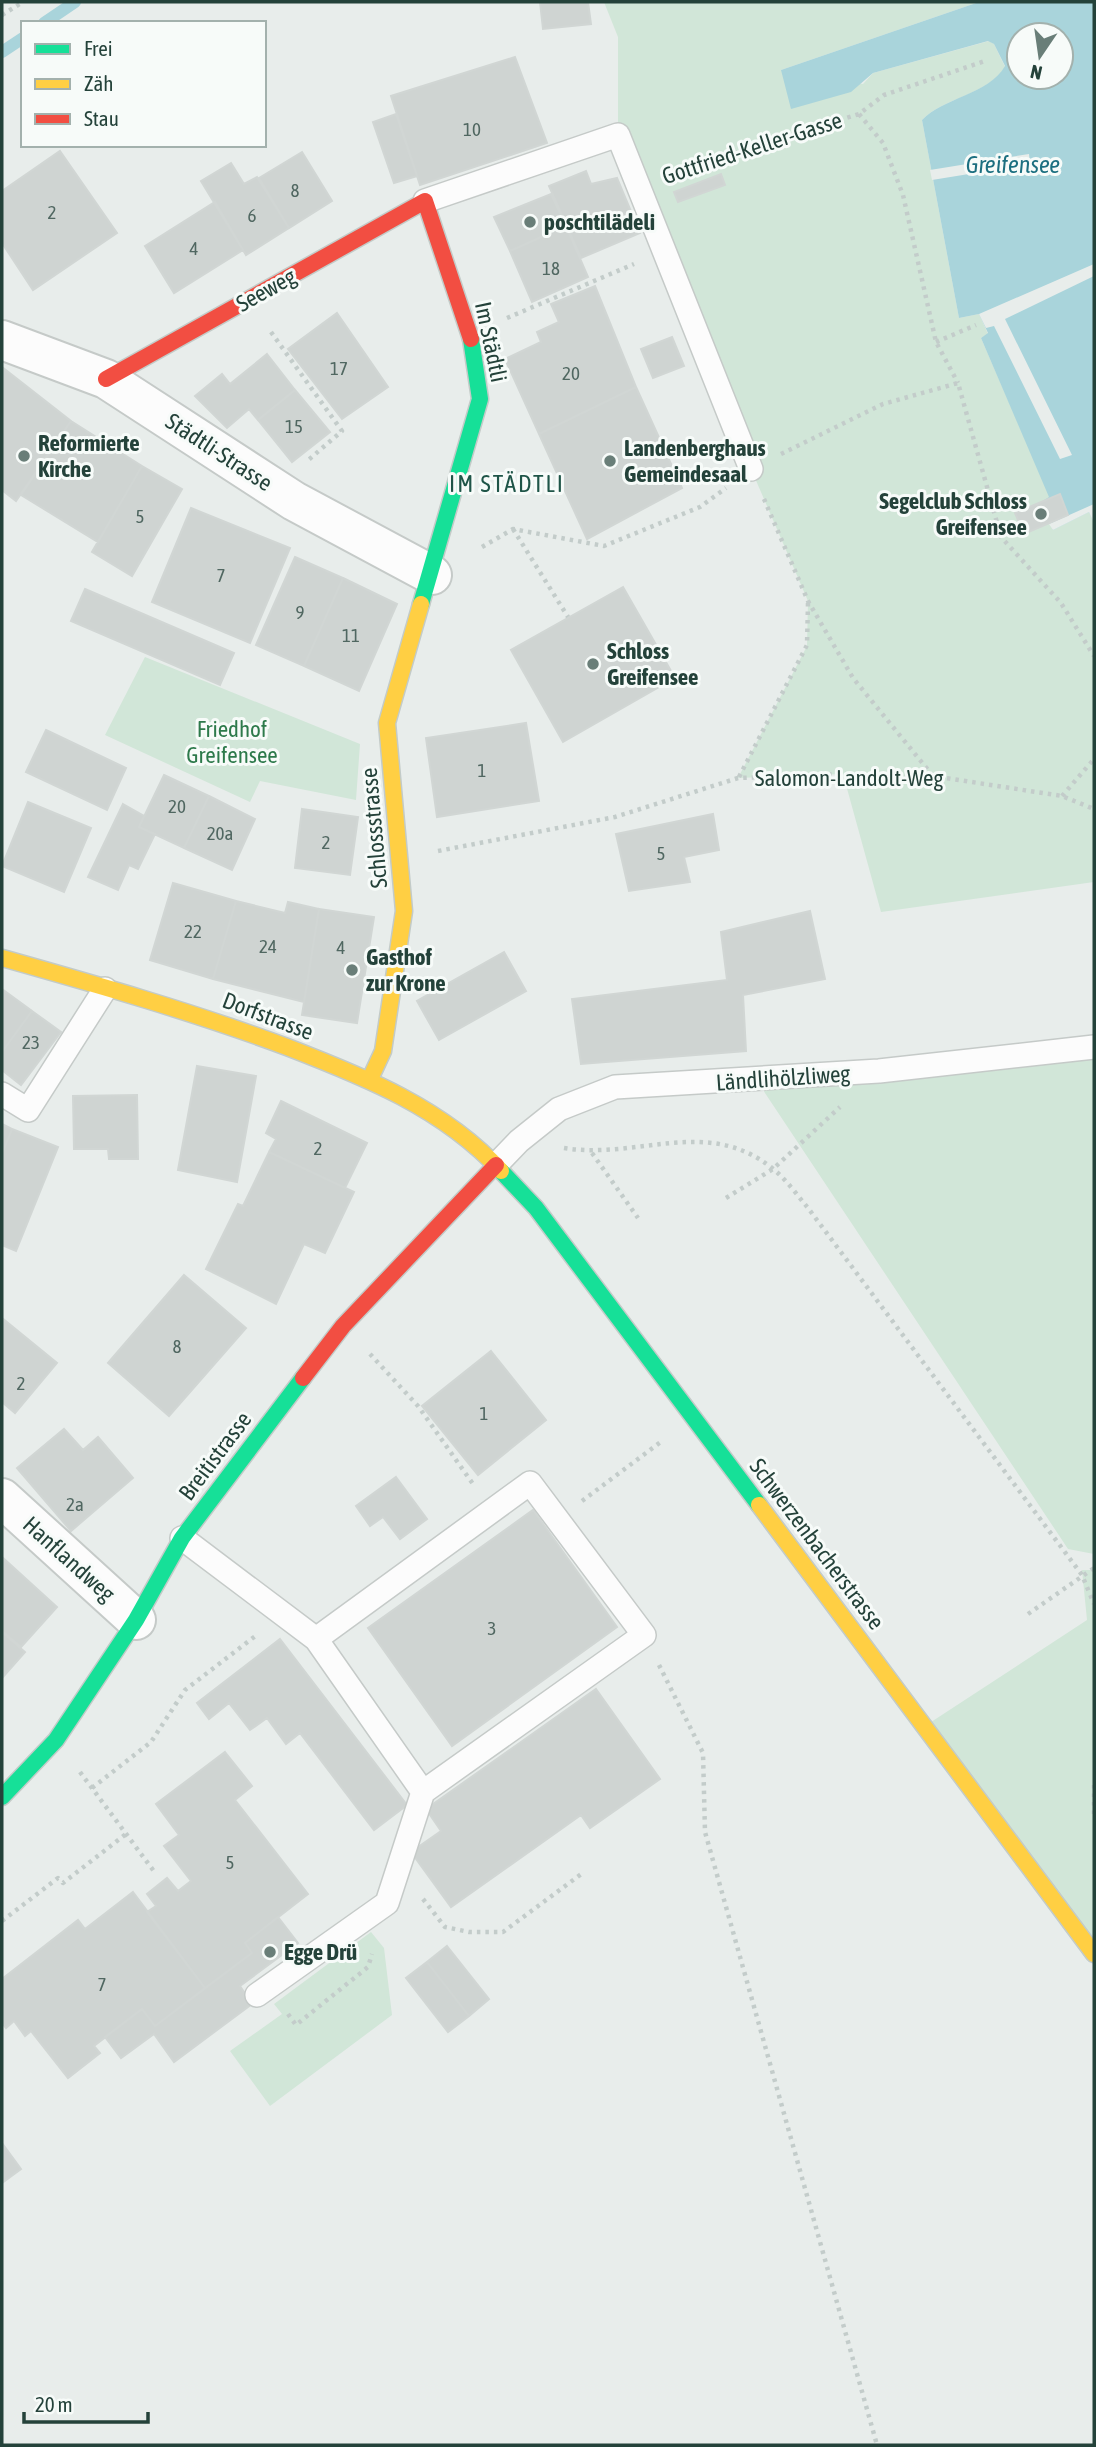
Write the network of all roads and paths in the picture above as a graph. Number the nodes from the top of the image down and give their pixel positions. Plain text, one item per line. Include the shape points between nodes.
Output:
1 (23, 2) edge
2 (2, 15) edge
3 (985, 61) dead end
4 (859, 114) junction
5 (638, 184) junction
6 (425, 201) junction
7 (664, 251) junction
8 (248, 300) junction
9 (976, 325) dead end
10 (470, 331) junction
11 (2, 340) edge
12 (936, 342) junction
13 (106, 379) junction
14 (958, 383) junction
15 (751, 469) junction
16 (275, 488) junction
17 (513, 529) junction
18 (432, 575) junction
19 (808, 601) junction
20 (568, 617) dead end
21 (1094, 656) edge
22 (1094, 759) edge
23 (933, 776) junction
24 (738, 778) junction
25 (1062, 796) junction
26 (1094, 809) edge
27 (399, 858) junction
28 (2, 958) edge
29 (105, 989) junction
30 (1094, 1047) edge
31 (879, 1071) junction
32 (370, 1079) junction
33 (2, 1094) edge
34 (519, 1141) junction
35 (592, 1153) junction
36 (496, 1166) junction
37 (773, 1169) junction
38 (726, 1198) dead end
39 (638, 1217) dead end
40 (343, 1326) junction
41 (694, 1418) junction
42 (2, 1498) edge
43 (492, 1511) junction
44 (557, 1519) junction
45 (182, 1538) junction
46 (1094, 1568) edge
47 (1082, 1576) junction
48 (1094, 1604) edge
49 (1028, 1614) dead end
50 (284, 1615) junction
51 (136, 1620) junction
52 (644, 1635) junction
53 (316, 1639) junction
54 (56, 1741) junction
55 (1094, 1785) edge
56 (92, 1788) junction
57 (423, 1792) junction
58 (2, 1797) edge
59 (1094, 1815) edge
60 (126, 1834) junction
61 (398, 1869) junction
62 (584, 1872) dead end
63 (156, 1874) dead end
64 (2, 1921) edge
65 (1094, 1955) edge
66 (257, 1995) dead end
67 (877, 2445) edge

1 - 2 path
3 - 4 path, Gottfried-Keller-Gasse via 884,95
4 - 5 path, Gottfried-Keller-Gasse
4 - 12 path via 883,143 903,195
5 - 6 lane, Gottfried-Keller-Gasse via 618,135
5 - 7 lane
6 - 8 street, Seeweg
6 - 10 street, Im Städtli
7 - 10 path
7 - 15 lane
8 - 13 street, Seeweg
8 - 16 path via 342,431
9 - 12 path
10 - 18 street, Im Städtli via 480,399
11 - 13 street, Städtli-Strasse
12 - 14 path
13 - 16 street, Städtli-Strasse
14 - 15 path via 883,404
14 - 21 path via 1001,537 1060,603
15 - 17 path via 700,507 604,546
15 - 19 path
16 - 18 street, Städtli-Strasse
17 - 18 path
17 - 20 path
18 - 27 street, Schlossstrasse via 387,723
19 - 23 path via 853,677
19 - 24 path via 807,645
22 - 25 path
23 - 24 path, Salomon-Landolt-Weg
23 - 25 path, Salomon-Landolt-Weg
24 - 27 path, Salomon-Landolt-Weg via 615,817
25 - 26 path, Salomon-Landolt-Weg
27 - 32 street, Schlossstrasse via 404,911 383,1051
28 - 29 street, Dorfstrasse
29 - 32 street, Dorfstrasse via 201,1015
29 - 33 lane via 29,1110
30 - 31 lane, Ländlihölzliweg
31 - 34 lane, Ländlihölzliweg via 615,1087 559,1109
31 - 37 path
32 - 36 street, Dorfstrasse via 432,1113
34 - 35 path
34 - 36 lane, Ländlihölzliweg
35 - 37 path via 708,1140 743,1150
35 - 39 path
36 - 40 street, Breitistrasse
36 - 41 street, Schwerzenbacherstrasse via 536,1208
37 - 38 path
37 - 47 path via 808,1208
40 - 43 path via 418,1406
40 - 45 street, Breitistrasse
41 - 44 path
41 - 65 street, Schwerzenbacherstrasse
42 - 51 street, Hanflandweg
43 - 44 lane via 530,1483
43 - 53 lane
44 - 52 lane
45 - 50 lane
45 - 51 street, Breitistrasse
46 - 47 path
47 - 48 path
47 - 49 path
50 - 53 lane
50 - 56 path via 185,1690 151,1742
51 - 54 street, Breitistrasse
52 - 57 lane
52 - 67 path via 703,1753 705,1832
53 - 57 lane
54 - 56 path
54 - 58 street, Breitistrasse
55 - 59 path
56 - 60 path
57 - 61 lane
60 - 63 path
60 - 64 path via 63,1883 58,1878
61 - 62 path via 445,1927 469,1932 503,1932
61 - 66 lane via 387,1902

